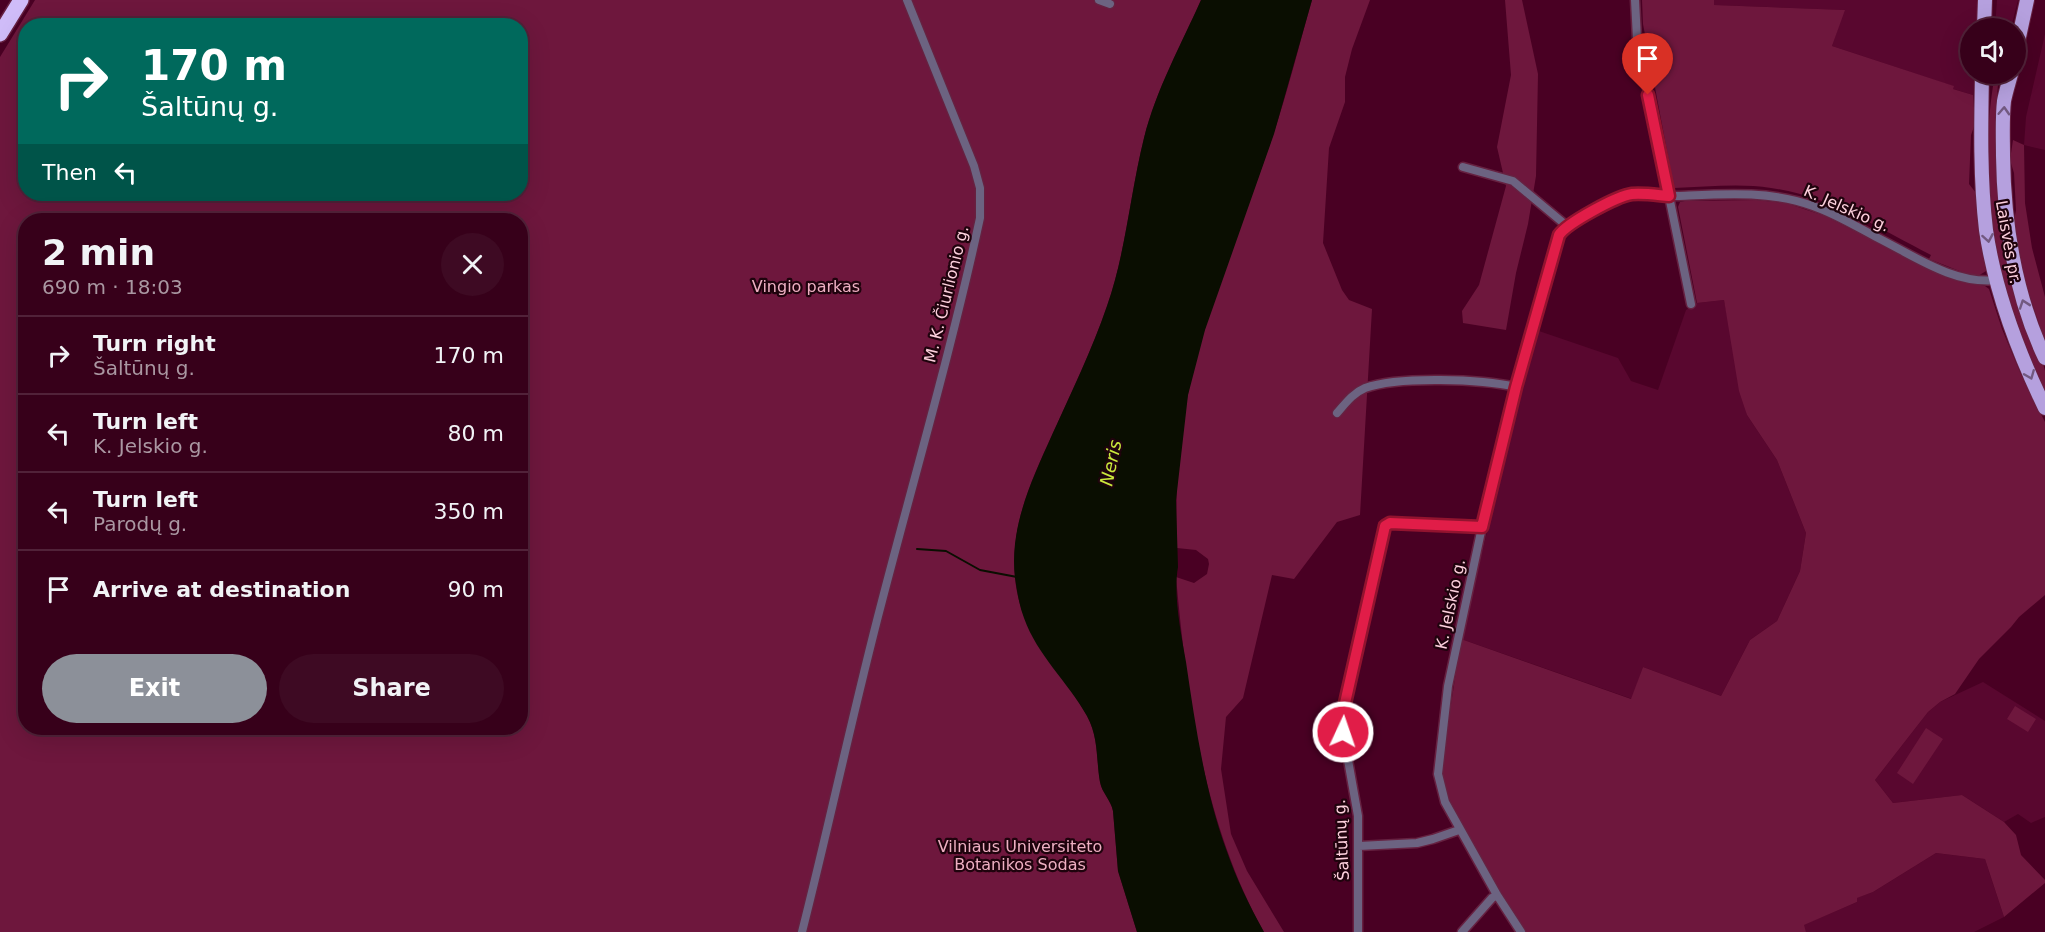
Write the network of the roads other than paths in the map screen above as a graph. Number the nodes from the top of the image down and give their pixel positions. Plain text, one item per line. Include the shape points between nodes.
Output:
1 (14, 0) edge
2 (21, 0) edge
3 (907, 0) edge
4 (1099, 0) edge
5 (1635, 0) edge
6 (1985, 0) edge
7 (2027, 0) edge
8 (1110, 4) dead end
9 (1984, 18) edge
10 (2023, 18) edge
11 (3, 29) edge
12 (1982, 84) edge
13 (2008, 84) edge
14 (1463, 167) dead end
15 (1669, 196) junction
16 (1567, 226) junction
17 (1997, 280) junction
18 (1691, 304) dead end
19 (2045, 358) edge
20 (1516, 387) junction
21 (2045, 408) edge
22 (1337, 413) dead end
23 (1482, 527) junction
24 (1459, 830) junction
25 (1359, 846) junction
26 (1497, 895) junction
27 (802, 932) edge
28 (1358, 932) edge
29 (1462, 932) edge
30 (1521, 932) edge

1 - 11 highway
2 - 11 highway
3 - 27 street, M. K. Čiurlionio g. via 974,166 981,201
4 - 8 street
5 - 15 street via 1637,39
6 - 9 main road
7 - 10 main road
12 -> 17 main road, Laisvės pr. via 1983,195
19 -> 13 main road, Laisvės pr. via 2021,297 2007,221 2003,132
14 - 16 street via 1514,181
15 - 16 street, K. Jelskio g. via 1630,194
15 - 17 street, K. Jelskio g. via 1749,194 1792,200 1834,215 1945,271 1987,282
15 - 18 street
16 - 20 street, K. Jelskio g. via 1556,241
17 -> 21 main road, Laisvės pr. via 2012,331
20 - 22 street via 1470,381 1386,384 1353,394
20 - 23 street, K. Jelskio g.
23 - 24 street, K. Jelskio g. via 1448,686 1438,774 1444,802
23 - 25 street, Šaltūnų g. via 1390,523 1385,526 1343,712
24 - 25 street via 1417,843
24 - 26 street, K. Jelskio g.
25 - 28 street, Šaltūnų g.
26 - 29 street
26 - 30 street, K. Jelskio g.

